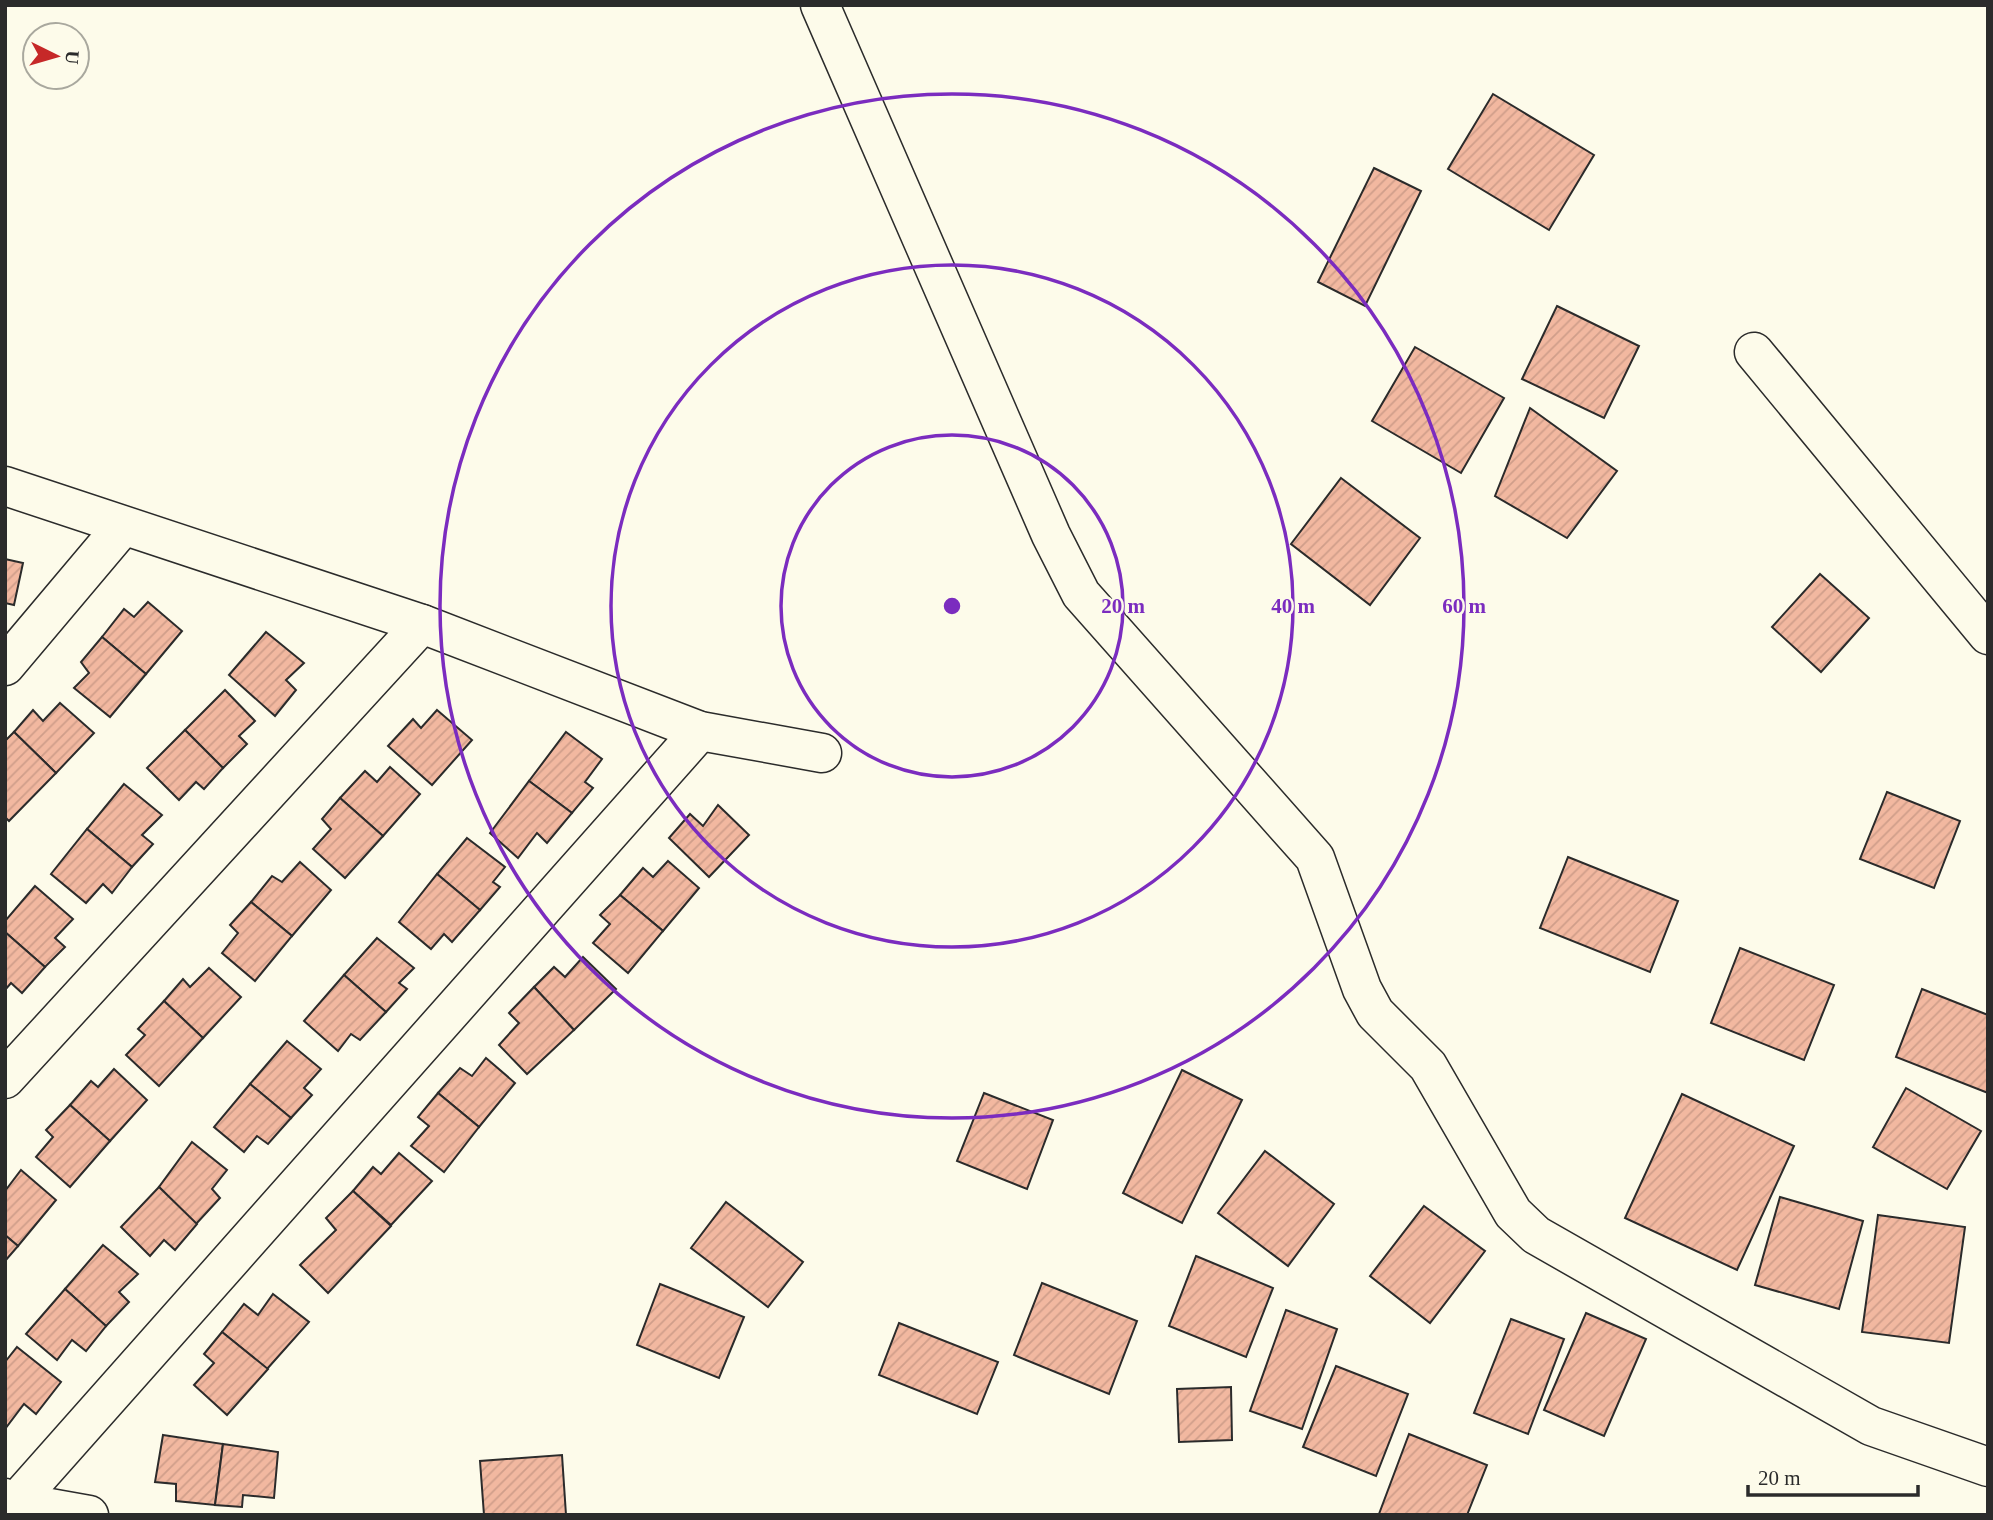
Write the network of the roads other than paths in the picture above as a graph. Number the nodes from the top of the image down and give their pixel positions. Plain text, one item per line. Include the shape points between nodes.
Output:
1 (820, 5) edge
2 (1754, 352) dead end
3 (5, 486) edge
4 (123, 526) junction
5 (422, 624) junction
6 (1988, 635) edge
7 (5, 666) edge
8 (700, 731) junction
9 (822, 753) dead end
10 (5, 1079) edge
11 (1988, 1467) edge
12 (10, 1500) edge
13 (89, 1515) edge

1 - 11 street via 1051,535 1082,594 1315,858 1368,1001 1428,1066 1513,1213 1536,1235 1871,1426
2 - 6 street
3 - 4 street
4 - 5 street
4 - 7 street
5 - 8 street
5 - 10 street
8 - 9 street
8 - 12 street
12 - 13 street

